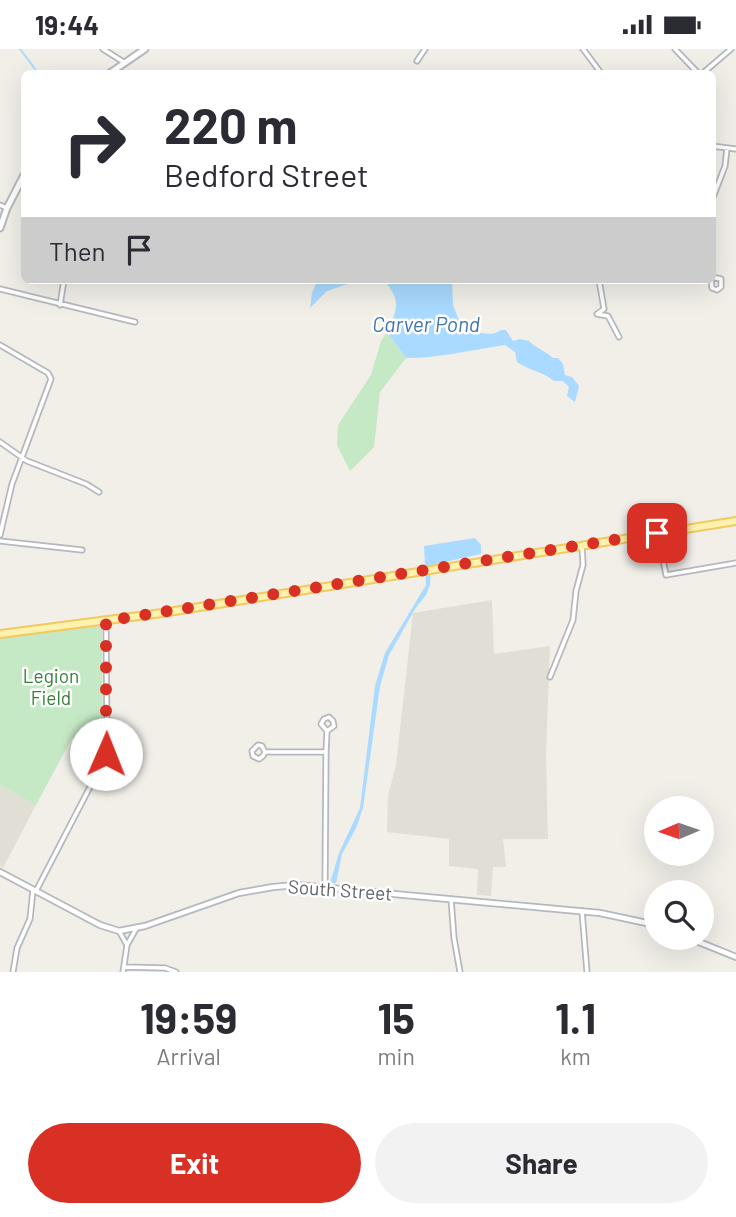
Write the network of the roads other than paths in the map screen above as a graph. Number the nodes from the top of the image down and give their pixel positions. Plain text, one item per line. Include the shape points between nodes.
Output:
1 (103, 49) edge
2 (145, 49) edge
3 (425, 49) edge
4 (583, 49) edge
5 (675, 49) edge
6 (731, 49) edge
7 (417, 61) dead end
8 (126, 64) junction
9 (115, 70) edge
10 (599, 70) edge
11 (695, 70) edge
12 (707, 70) edge
13 (716, 147) edge
14 (727, 148) junction
15 (736, 149) edge
16 (21, 181) edge
17 (716, 190) edge
18 (0, 205) edge
19 (7, 208) junction
20 (0, 228) edge
21 (63, 284) edge
22 (600, 284) edge
23 (0, 289) edge
24 (60, 305) junction
25 (135, 322) dead end
26 (619, 337) dead end
27 (0, 345) edge
28 (0, 442) edge
29 (22, 458) junction
30 (99, 492) dead end
31 (736, 521) edge
32 (657, 533) junction
33 (0, 535) edge
34 (0, 541) edge
35 (582, 545) junction
36 (82, 550) dead end
37 (736, 563) edge
38 (106, 621) junction
39 (0, 634) edge
40 (550, 677) dead end
41 (327, 730) dead end
42 (265, 752) dead end
43 (326, 752) junction
44 (0, 872) edge
45 (325, 887) junction
46 (34, 890) junction
47 (451, 899) junction
48 (582, 911) junction
49 (644, 922) edge
50 (136, 929) junction
51 (119, 931) junction
52 (127, 945) junction
53 (714, 948) edge
54 (736, 957) edge
55 (124, 969) edge
56 (13, 972) edge
57 (176, 972) edge
58 (460, 972) edge
59 (587, 972) edge

1 - 8 street
2 - 8 main road
3 - 7 street
4 - 10 street
5 - 11 street
6 - 12 street
8 - 9 main road
13 - 14 street
14 - 15 street
14 - 17 street
16 - 19 main road
18 - 19 street
19 - 20 main road
21 - 24 street
22 - 26 street via 604,309 597,314 608,316
23 - 24 street
24 - 25 street
27 - 29 street via 51,377
28 - 29 street
29 - 30 street
29 - 33 street
31 - 32 main road
32 - 35 main road
32 - 37 street via 666,575
34 - 36 street
35 - 38 main road
35 - 40 street via 573,620
38 - 39 main road
38 - 46 street via 105,758
41 - 43 street
42 - 43 street
43 - 45 street
44 - 46 street, South Street
45 - 47 street, South Street
45 - 50 street, South Street via 289,885 249,891
46 - 51 street, South Street
46 - 56 street via 32,912
47 - 48 street, South Street
47 - 58 street
48 - 49 street, South Street
48 - 59 street
50 - 51 street, South Street
50 - 52 street
51 - 52 street
52 - 55 street
53 - 54 street
55 - 57 street

